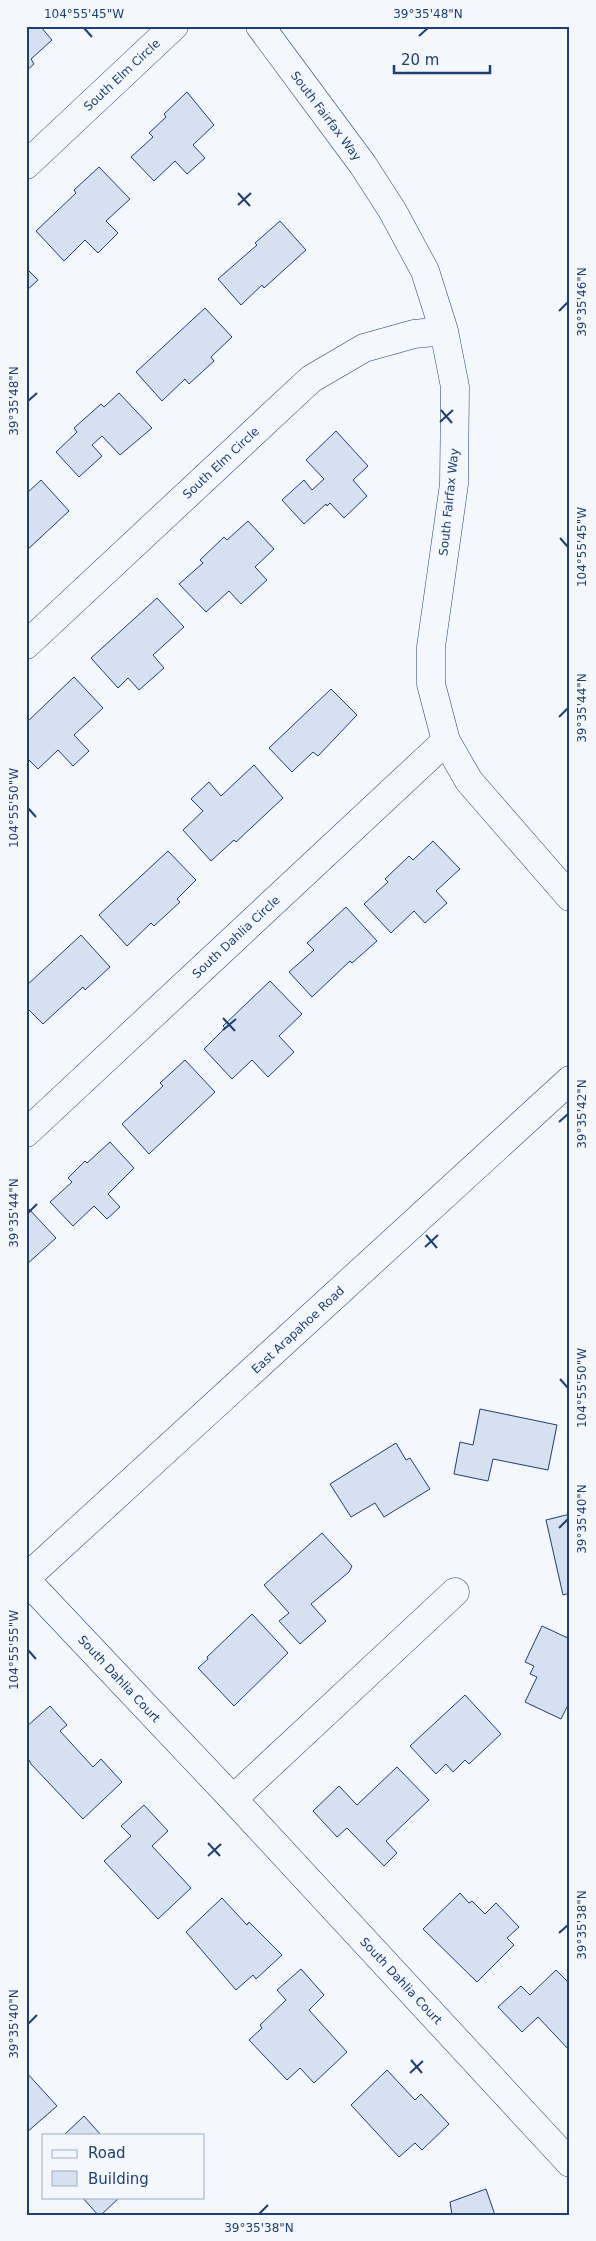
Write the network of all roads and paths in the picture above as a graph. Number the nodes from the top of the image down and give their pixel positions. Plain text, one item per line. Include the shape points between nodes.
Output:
1 (174, 26) edge
2 (260, 26) edge
3 (26, 165) edge
4 (444, 331) junction
5 (26, 645) edge
6 (446, 742) junction
7 (570, 897) edge
8 (570, 1080) edge
9 (26, 1133) edge
10 (26, 1579) edge
11 (455, 1592) dead end
12 (233, 1799) junction
13 (570, 2163) edge

1 - 3 street, South Elm Circle
2 - 4 street, South Fairfax Way via 363,165 392,210 425,272
4 - 5 street, South Elm Circle via 414,334 364,348 311,379
4 - 6 street, South Fairfax Way via 455,387 454,484 431,647 431,684
6 - 7 street, South Fairfax Way via 469,781
6 - 9 street, South Dahlia Circle
8 - 10 street, East Arapahoe Road
10 - 12 street, South Dahlia Court
11 - 12 street
12 - 13 street, South Dahlia Court

